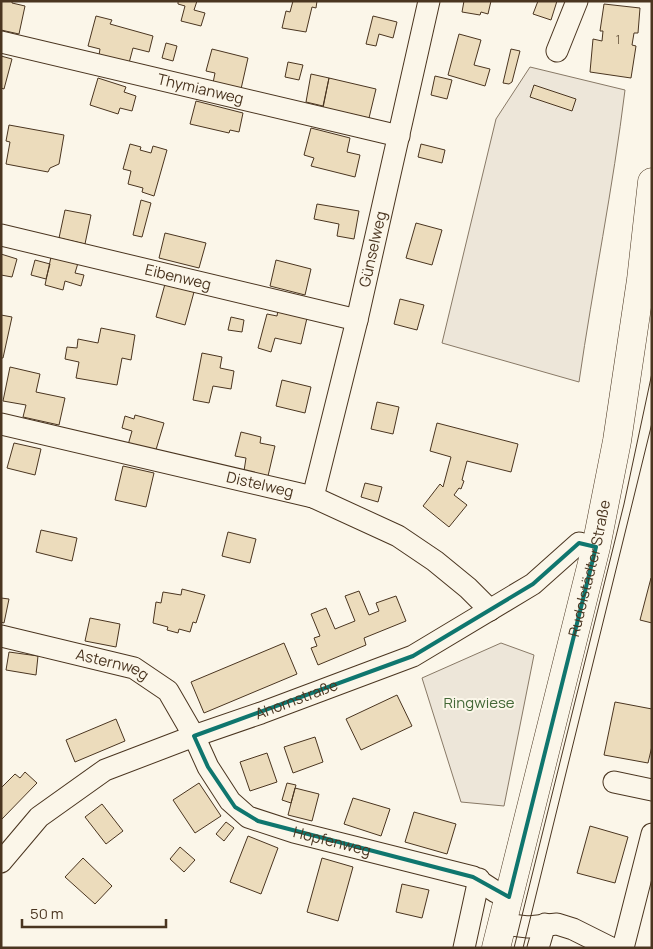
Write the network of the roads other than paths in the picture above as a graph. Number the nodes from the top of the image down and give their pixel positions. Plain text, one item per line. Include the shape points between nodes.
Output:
1 (429, 1) edge
2 (577, 1) edge
3 (1, 42) edge
4 (557, 51) dead end
5 (399, 136) junction
6 (652, 182) edge
7 (1, 235) edge
8 (357, 320) junction
9 (1, 424) edge
10 (313, 497) junction
11 (596, 548) junction
12 (490, 610) junction
13 (1, 636) edge
14 (194, 736) junction
15 (614, 782) dead end
16 (652, 790) edge
17 (652, 834) edge
18 (1, 862) edge
19 (473, 878) junction
20 (509, 897) junction
21 (545, 924) junction
22 (499, 936) edge
23 (464, 948) edge
24 (538, 948) edge
25 (611, 948) edge
26 (623, 948) edge

1 - 5 street, Günselweg
2 - 4 street
3 - 5 street, Thymianweg
5 - 8 street, Günselweg
6 - 11 main road, Rudolstädter Straße via 617,441
7 - 8 street, Eibenweg
8 - 10 street, Günselweg
9 - 10 street, Distelweg
10 - 12 street, Distelweg via 398,536 441,566
11 - 12 street, Ahornstraße via 579,543 533,584
11 - 20 main road, Rudolstädter Straße
12 - 14 street, Ahornstraße via 413,656
13 - 14 street, Asternweg via 134,668 168,691
14 - 18 street, Ahornstraße via 105,770 39,817
14 - 19 street, Hopfenweg via 208,768 235,807 248,817
15 - 16 street
17 - 26 street
19 - 20 street, Hopfenweg
19 - 23 street
20 - 22 main road, Rudolstädter Straße
21 - 22 street
21 - 24 street
21 - 25 street via 573,929

